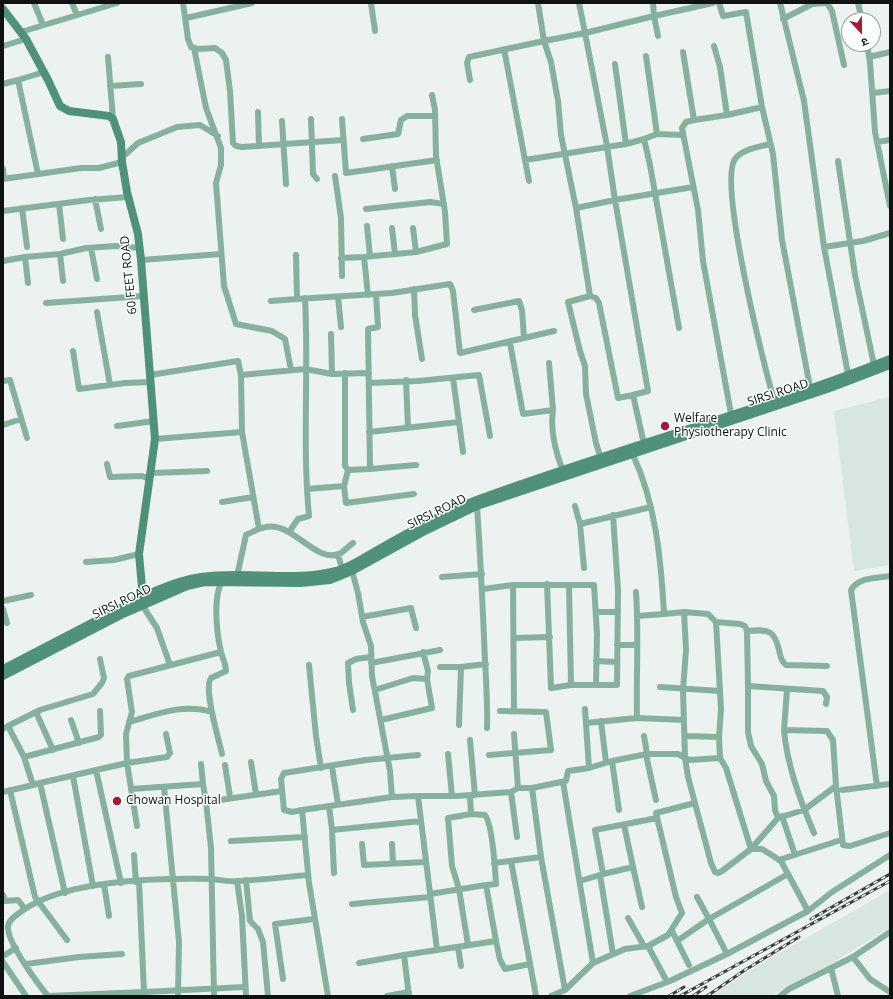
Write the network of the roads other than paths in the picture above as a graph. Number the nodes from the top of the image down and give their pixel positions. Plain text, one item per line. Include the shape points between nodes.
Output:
1 (34, 3) edge
2 (72, 3) edge
3 (117, 3) edge
4 (183, 3) edge
5 (252, 3) edge
6 (371, 3) edge
7 (538, 3) edge
8 (579, 3) edge
9 (653, 3) edge
10 (713, 3) edge
11 (719, 3) edge
12 (780, 3) edge
13 (826, 3) edge
14 (3, 9) edge
15 (76, 15) junction
16 (654, 16) junction
17 (186, 18) junction
18 (783, 19) junction
19 (43, 25) junction
20 (376, 31) dead end
21 (584, 33) junction
22 (24, 36) junction
23 (658, 36) dead end
24 (544, 40) junction
25 (3, 46) edge
26 (714, 46) dead end
27 (194, 48) junction
28 (504, 49) junction
29 (683, 52) dead end
30 (868, 52) edge
31 (890, 52) edge
32 (646, 56) dead end
33 (108, 57) dead end
34 (869, 57) junction
35 (614, 64) dead end
36 (844, 65) dead end
37 (44, 72) junction
38 (18, 80) junction
39 (470, 80) dead end
40 (3, 84) edge
41 (141, 84) dead end
42 (110, 86) junction
43 (890, 91) edge
44 (873, 93) junction
45 (432, 95) dead end
46 (762, 107) junction
47 (258, 112) dead end
48 (727, 115) junction
49 (434, 116) junction
50 (113, 119) junction
51 (311, 119) dead end
52 (342, 119) dead end
53 (694, 120) junction
54 (282, 121) dead end
55 (657, 134) junction
56 (683, 135) junction
57 (218, 136) junction
58 (363, 138) dead end
59 (644, 139) junction
60 (343, 140) junction
61 (890, 140) edge
62 (312, 142) junction
63 (877, 142) junction
64 (284, 144) junction
65 (626, 144) junction
66 (770, 144) junction
67 (259, 146) junction
68 (607, 146) junction
69 (565, 154) junction
70 (122, 158) junction
71 (437, 160) junction
72 (525, 160) junction
73 (838, 161) dead end
74 (392, 166) junction
75 (3, 170) edge
76 (38, 174) junction
77 (335, 176) dead end
78 (4, 179) edge
79 (316, 179) dead end
80 (529, 181) dead end
81 (286, 184) dead end
82 (693, 187) junction
83 (395, 189) dead end
84 (655, 194) junction
85 (128, 197) junction
86 (95, 199) junction
87 (615, 200) junction
88 (59, 204) junction
89 (444, 204) junction
90 (890, 206) edge
91 (22, 208) junction
92 (576, 208) junction
93 (366, 209) dead end
94 (3, 211) edge
95 (367, 226) dead end
96 (392, 228) dead end
97 (413, 228) dead end
98 (101, 229) dead end
99 (890, 233) edge
100 (63, 239) dead end
101 (850, 242) junction
102 (27, 247) dead end
103 (824, 247) junction
104 (90, 248) junction
105 (140, 248) junction
106 (416, 252) junction
107 (60, 254) junction
108 (221, 254) junction
109 (396, 254) junction
110 (296, 255) dead end
111 (367, 256) junction
112 (25, 257) junction
113 (341, 258) junction
114 (141, 260) junction
115 (3, 261) edge
116 (342, 276) dead end
117 (97, 279) dead end
118 (63, 281) dead end
119 (28, 283) dead end
120 (414, 289) junction
121 (376, 294) junction
122 (368, 295) junction
123 (143, 296) junction
124 (590, 296) junction
125 (338, 297) junction
126 (305, 298) junction
127 (297, 299) junction
128 (271, 301) dead end
129 (46, 303) dead end
130 (474, 310) dead end
131 (97, 312) dead end
132 (341, 327) dead end
133 (679, 328) dead end
134 (554, 331) dead end
135 (331, 334) dead end
136 (524, 338) junction
137 (510, 343) junction
138 (73, 351) dead end
139 (890, 358) edge
140 (422, 359) dead end
141 (549, 363) dead end
142 (874, 365) junction
143 (890, 365) edge
144 (305, 369) junction
145 (291, 370) junction
146 (345, 373) junction
147 (369, 373) junction
148 (332, 374) junction
149 (241, 375) junction
150 (849, 377) junction
151 (150, 378) junction
152 (453, 378) junction
153 (406, 380) junction
154 (3, 382) edge
155 (369, 383) junction
156 (110, 385) junction
157 (810, 387) junction
158 (633, 395) junction
159 (774, 400) junction
160 (553, 410) junction
161 (731, 414) junction
162 (21, 419) junction
163 (154, 421) junction
164 (459, 422) junction
165 (3, 425) edge
166 (117, 426) dead end
167 (408, 428) junction
168 (242, 432) junction
169 (369, 432) junction
170 (490, 436) dead end
171 (27, 438) dead end
172 (155, 439) junction
173 (644, 444) junction
174 (463, 452) dead end
175 (633, 455) junction
176 (601, 459) junction
177 (107, 464) dead end
178 (416, 465) dead end
179 (370, 469) junction
180 (348, 470) junction
181 (206, 471) dead end
182 (563, 471) junction
183 (150, 476) junction
184 (344, 486) junction
185 (307, 489) junction
186 (414, 494) dead end
187 (253, 498) junction
188 (222, 502) dead end
189 (477, 506) junction
190 (575, 506) dead end
191 (651, 507) junction
192 (613, 515) junction
193 (580, 524) junction
194 (259, 529) junction
195 (289, 532) junction
196 (353, 543) dead end
197 (139, 554) junction
198 (338, 554) junction
199 (86, 562) dead end
200 (584, 568) dead end
201 (348, 569) junction
202 (482, 574) junction
203 (237, 576) junction
204 (890, 576) edge
205 (442, 577) dead end
206 (224, 579) junction
207 (547, 584) junction
208 (513, 585) junction
209 (569, 585) junction
210 (483, 589) junction
211 (636, 592) dead end
212 (32, 595) dead end
213 (3, 600) edge
214 (143, 602) junction
215 (3, 609) edge
216 (596, 612) junction
217 (618, 612) junction
218 (684, 612) junction
219 (664, 614) junction
220 (637, 616) junction
221 (362, 617) junction
222 (716, 622) junction
223 (7, 623) dead end
224 (416, 628) dead end
225 (747, 631) junction
226 (550, 637) junction
227 (514, 638) junction
228 (617, 645) junction
229 (637, 645) junction
230 (440, 650) dead end
231 (221, 652) junction
232 (423, 652) junction
233 (100, 659) dead end
234 (371, 660) junction
235 (596, 662) junction
236 (617, 662) junction
237 (486, 664) junction
238 (170, 665) junction
239 (309, 665) dead end
240 (460, 666) junction
241 (827, 666) dead end
242 (440, 667) dead end
243 (3, 669) edge
244 (3, 676) edge
245 (427, 679) junction
246 (596, 684) junction
247 (572, 685) junction
248 (748, 686) junction
249 (660, 687) dead end
250 (375, 690) junction
251 (683, 690) junction
252 (787, 690) junction
253 (720, 691) junction
254 (826, 704) dead end
255 (585, 709) dead end
256 (353, 710) dead end
257 (100, 711) dead end
258 (500, 711) dead end
259 (36, 712) junction
260 (212, 712) junction
261 (514, 712) junction
262 (637, 718) junction
263 (71, 720) dead end
264 (381, 720) junction
265 (684, 720) junction
266 (601, 721) junction
267 (129, 722) junction
268 (586, 723) junction
269 (459, 725) dead end
270 (6, 728) edge
271 (488, 728) dead end
272 (784, 730) junction
273 (166, 734) dead end
274 (514, 734) dead end
275 (644, 736) dead end
276 (685, 736) junction
277 (718, 737) junction
278 (470, 740) dead end
279 (78, 743) junction
280 (53, 750) junction
281 (515, 753) junction
282 (222, 754) dead end
283 (448, 754) dead end
284 (647, 754) junction
285 (418, 755) dead end
286 (489, 755) dead end
287 (24, 757) junction
288 (388, 758) junction
289 (685, 758) junction
290 (720, 758) junction
291 (251, 762) dead end
292 (609, 762) junction
293 (127, 763) junction
294 (201, 764) dead end
295 (225, 765) dead end
296 (332, 766) junction
297 (321, 768) junction
298 (589, 768) junction
299 (96, 770) junction
300 (72, 776) junction
301 (563, 782) junction
302 (37, 784) junction
303 (203, 784) junction
304 (890, 784) edge
305 (836, 786) junction
306 (877, 786) junction
307 (164, 788) junction
308 (518, 788) junction
309 (532, 788) junction
310 (131, 789) junction
311 (10, 790) junction
312 (842, 790) dead end
313 (282, 791) junction
314 (3, 792) edge
315 (510, 792) junction
316 (256, 794) junction
317 (418, 796) junction
318 (452, 796) junction
319 (472, 796) junction
320 (230, 797) junction
321 (392, 797) junction
322 (656, 800) dead end
323 (206, 802) junction
324 (695, 803) junction
325 (338, 804) junction
326 (329, 806) junction
327 (302, 810) junction
328 (619, 810) dead end
329 (804, 810) junction
330 (471, 814) junction
331 (780, 817) junction
332 (658, 818) junction
333 (421, 821) junction
334 (624, 825) junction
335 (137, 826) dead end
336 (332, 830) junction
337 (814, 833) dead end
338 (890, 833) edge
339 (305, 837) junction
340 (517, 837) dead end
341 (841, 840) junction
342 (231, 841) dead end
343 (362, 844) dead end
344 (392, 844) dead end
345 (751, 849) junction
346 (134, 855) dead end
347 (795, 855) junction
348 (890, 855) edge
349 (541, 857) junction
350 (779, 860) junction
351 (511, 861) junction
352 (426, 862) junction
353 (393, 863) junction
354 (494, 863) junction
355 (633, 867) junction
356 (334, 873) dead end
357 (788, 874) junction
358 (308, 875) junction
359 (602, 875) junction
360 (211, 879) junction
361 (173, 880) junction
362 (246, 880) junction
363 (138, 881) junction
364 (237, 881) junction
365 (580, 881) junction
366 (121, 883) junction
367 (104, 884) junction
368 (486, 885) junction
369 (93, 886) junction
370 (459, 889) junction
371 (64, 893) junction
372 (3, 895) edge
373 (430, 896) junction
374 (697, 897) dead end
375 (38, 901) junction
376 (352, 904) dead end
377 (642, 907) dead end
378 (25, 910) junction
379 (808, 911) junction
380 (109, 916) dead end
381 (628, 918) dead end
382 (709, 918) junction
383 (314, 919) junction
384 (672, 931) junction
385 (890, 932) edge
386 (67, 940) dead end
387 (496, 941) junction
388 (677, 941) junction
389 (468, 945) junction
390 (646, 946) junction
391 (458, 947) junction
392 (16, 948) junction
393 (437, 950) junction
394 (122, 954) dead end
395 (613, 954) junction
396 (727, 954) junction
397 (404, 955) junction
398 (3, 956) edge
399 (853, 957) junction
400 (3, 962) edge
401 (359, 962) dead end
402 (593, 963) junction
403 (26, 964) junction
404 (530, 964) junction
405 (461, 966) dead end
406 (689, 966) dead end
407 (831, 968) junction
408 (665, 978) dead end
409 (283, 979) dead end
410 (245, 987) junction
411 (214, 989) junction
412 (882, 989) junction
413 (565, 990) junction
414 (890, 992) edge
415 (148, 993) edge
416 (178, 993) edge
417 (104, 994) edge
418 (409, 994) edge
419 (26, 996) edge
420 (48, 996) edge
421 (214, 996) edge
422 (246, 996) edge
423 (268, 996) edge
424 (328, 996) edge
425 (388, 996) edge
426 (536, 996) edge
427 (552, 996) edge
428 (630, 996) edge
429 (780, 996) edge
430 (838, 996) edge
431 (883, 996) edge

1 - 19 street
2 - 15 street
3 - 15 street
4 - 17 street
5 - 17 street
6 - 20 street
7 - 24 street
8 - 21 street
9 - 16 street
10 - 16 street
11 - 46 street via 723,16 746,12
12 - 18 street
13 - 18 street via 812,4
13 - 36 street via 832,11
14 - 22 main road
15 - 19 street
16 - 21 street
16 - 23 street
17 - 27 street via 190,44
18 - 103 street via 804,100
19 - 22 street
21 - 24 street
21 - 68 street
22 - 25 street
22 - 37 main road
24 - 28 street
24 - 69 street via 551,62
26 - 48 street via 720,67
27 - 57 street via 206,108
27 - 67 street via 215,48 224,56 230,91 233,143 242,148
28 - 39 street via 470,57 467,63
28 - 72 street
29 - 53 street
30 - 34 street
31 - 34 street
32 - 55 street
33 - 42 street
34 - 44 street
35 - 65 street
37 - 38 street
37 - 50 main road via 58,102 65,109 104,114
38 - 40 street
38 - 76 street
41 - 42 street
42 - 50 street
43 - 44 street
44 - 63 street
45 - 49 street
46 - 48 street
46 - 66 street
47 - 67 street
48 - 53 street
49 - 58 street via 407,116 401,120 398,134
49 - 71 street
50 - 70 main road, 60 FEET ROAD via 121,142
51 - 62 street
52 - 60 street
53 - 56 street via 682,125
54 - 64 street
55 - 56 street
55 - 59 street
56 - 82 street
57 - 70 street via 200,125 176,128 138,143
57 - 108 street via 221,165 216,183
59 - 65 street
59 - 84 street
60 - 62 street
60 - 74 street via 346,173
61 - 63 street
62 - 64 street
62 - 79 street
63 - 90 street
64 - 67 street
64 - 81 street
65 - 68 street
66 - 157 street via 782,240
66 - 159 street via 753,148 735,159 730,182 736,231
68 - 69 street
68 - 87 street
69 - 72 street
69 - 92 street
70 - 76 street via 99,168
70 - 85 main road, 60 FEET ROAD
71 - 74 street
71 - 89 street
72 - 80 street
73 - 101 street
74 - 83 street
75 - 78 street
76 - 78 street
77 - 113 street via 342,225
82 - 84 street
82 - 161 street via 704,268
84 - 87 street
84 - 133 street
85 - 86 street
85 - 105 main road, 60 FEET ROAD
86 - 88 street
86 - 98 street
87 - 92 street
87 - 158 street via 648,391
88 - 91 street
88 - 100 street
89 - 93 street via 430,202
89 - 106 street via 447,244
91 - 94 street
91 - 102 street
92 - 124 street
95 - 111 street
96 - 109 street
97 - 106 street
99 - 101 street via 882,237
101 - 103 street
101 - 142 street
103 - 150 street
104 - 105 street
104 - 107 street
104 - 117 street
105 - 114 main road, 60 FEET ROAD
106 - 109 street
107 - 112 street
107 - 118 street
108 - 114 street
108 - 145 street via 224,286 236,324 272,331 285,339
109 - 111 street
110 - 127 street
111 - 113 street
111 - 122 street
112 - 115 street
112 - 119 street
113 - 116 street
114 - 123 main road, 60 FEET ROAD
120 - 121 street
120 - 137 street via 450,284 460,353
120 - 140 street
121 - 122 street
121 - 147 street via 378,327 368,329
122 - 125 street
123 - 129 street
123 - 151 main road, 60 FEET ROAD
124 - 158 street via 596,298 599,303 618,398
124 - 176 street via 568,302 585,366 586,394
125 - 126 street
125 - 132 street
126 - 127 street
126 - 144 street
127 - 128 street
130 - 136 street via 519,301
131 - 156 street
134 - 136 street
135 - 148 street
136 - 137 street
137 - 160 street via 523,414
138 - 156 street via 79,389
139 - 142 main road, SIRSI ROAD
141 - 160 street
142 - 150 main road, SIRSI ROAD
143 - 150 main road, SIRSI ROAD
144 - 145 street
144 - 148 street
144 - 185 street
145 - 149 street
146 - 147 street
146 - 148 street
146 - 180 street via 345,466
147 - 155 street
149 - 151 street via 238,361
149 - 168 street
150 - 157 main road, SIRSI ROAD
150 - 175 main road, SIRSI ROAD
151 - 156 street
151 - 163 main road, 60 FEET ROAD
152 - 153 street
152 - 164 street
152 - 170 street via 478,375
153 - 155 street
153 - 167 street
154 - 162 street via 10,380
155 - 169 street
157 - 159 main road, SIRSI ROAD
158 - 173 street
159 - 161 main road, SIRSI ROAD
160 - 182 street via 553,440
161 - 173 main road, SIRSI ROAD
162 - 165 street
162 - 171 street
163 - 166 street
163 - 172 main road, 60 FEET ROAD
164 - 167 street
164 - 174 street
167 - 169 street
168 - 172 street
168 - 187 street
169 - 179 street
172 - 183 main road, 60 FEET ROAD
173 - 176 main road, SIRSI ROAD
175 - 189 main road, SIRSI ROAD
175 - 191 street via 644,478
176 - 182 main road, SIRSI ROAD
177 - 183 street via 110,477
178 - 179 street
179 - 180 street
180 - 184 street
181 - 183 street
182 - 201 main road, SIRSI ROAD via 460,507
183 - 197 main road, 60 FEET ROAD
184 - 185 street
184 - 186 street via 346,503
185 - 195 street via 309,516 298,519
187 - 188 street
187 - 194 street
189 - 201 main road, SIRSI ROAD
189 - 202 street
190 - 193 street
191 - 192 street
191 - 219 street via 661,570
192 - 193 street
192 - 217 street
193 - 200 street
194 - 195 street via 266,526
194 - 203 street via 246,535
195 - 198 street via 305,545 331,555
196 - 198 street
197 - 199 street via 109,561
197 - 214 main road, 60 FEET ROAD
198 - 201 street
201 - 203 main road, SIRSI ROAD via 299,576
201 - 206 main road, SIRSI ROAD via 330,580 301,583
201 - 221 street
202 - 205 street
202 - 210 street
203 - 206 main road, SIRSI ROAD
204 - 306 street via 864,580 855,584 851,590
206 - 214 main road, SIRSI ROAD via 204,576 188,579
206 - 231 street via 216,605
207 - 208 street
207 - 209 street
207 - 226 street
208 - 210 street
208 - 227 street
209 - 216 street via 594,585
209 - 247 street
210 - 237 street
211 - 220 street
212 - 213 street
214 - 238 street via 157,628
214 - 243 main road, SIRSI ROAD
214 - 244 main road, SIRSI ROAD
215 - 223 street
216 - 217 street
216 - 235 street
217 - 228 street
218 - 219 street
218 - 222 street via 708,614
218 - 251 street via 686,650
219 - 220 street
220 - 229 street
221 - 224 street via 411,608
221 - 234 street via 371,646
222 - 225 street via 740,624 745,626
222 - 253 street
225 - 241 street via 770,632 778,642 782,660 786,665
225 - 248 street
226 - 227 street
226 - 247 street via 551,688
227 - 261 street
228 - 229 street
228 - 236 street
229 - 262 street
230 - 232 street
231 - 238 street
231 - 260 street via 226,671 209,681
232 - 234 street
232 - 245 street via 428,671
233 - 259 street via 104,678 93,694
234 - 250 street
234 - 256 street via 356,659 348,664
235 - 236 street
235 - 246 street
236 - 246 street via 617,685
237 - 240 street
237 - 271 street
238 - 267 street via 129,676 127,679 132,712
239 - 297 street
240 - 242 street
240 - 269 street
245 - 250 street via 413,678
245 - 264 street via 432,708
246 - 247 street
248 - 252 street
248 - 331 street via 748,732 751,746 762,764 766,781 774,796 775,810
249 - 251 street
250 - 264 street
251 - 253 street
251 - 265 street
252 - 254 street via 823,691 827,697
252 - 272 street
253 - 277 street via 722,709
255 - 268 street
257 - 279 street via 101,735 97,739
258 - 261 street
259 - 270 street
259 - 280 street
260 - 267 street via 192,707 181,708
260 - 282 street
261 - 281 street via 546,712 551,750
262 - 265 street
262 - 266 street
263 - 279 street
264 - 288 street
265 - 276 street
266 - 268 street
266 - 292 street
267 - 293 street via 125,742
268 - 298 street
270 - 287 street
272 - 305 street via 828,731 832,740
272 - 329 street via 788,759
273 - 293 street via 170,754 167,757
274 - 281 street
275 - 284 street
276 - 277 street
276 - 289 street
277 - 290 street
278 - 319 street
279 - 280 street
280 - 287 street
281 - 286 street
281 - 308 street
283 - 318 street
284 - 289 street via 678,754
284 - 292 street
284 - 322 street
285 - 288 street
287 - 302 street
288 - 296 street
288 - 321 street
289 - 290 street
289 - 324 street
290 - 345 street via 726,768
291 - 316 street
292 - 298 street
292 - 328 street
293 - 299 street
293 - 310 street
294 - 303 street
295 - 320 street
296 - 297 street
296 - 325 street
297 - 313 street via 284,773 281,779
298 - 301 street via 568,771 567,780
299 - 300 street
299 - 366 street
300 - 302 street
300 - 369 street
301 - 309 street
301 - 365 street
302 - 311 street
302 - 371 street
303 - 307 street
303 - 323 street
304 - 306 street
305 - 329 street
305 - 341 street
306 - 312 street
307 - 310 street
307 - 361 street
308 - 309 street
308 - 315 street
309 - 349 street
310 - 335 street
311 - 314 street
311 - 375 street via 32,888
313 - 316 street
313 - 327 street via 284,810
315 - 319 street
315 - 340 street
316 - 320 street
317 - 318 street
317 - 321 street
317 - 333 street
318 - 319 street
319 - 330 street
320 - 323 street
321 - 325 street
323 - 360 street
324 - 332 street via 656,813
324 - 345 street via 710,863 715,872 722,871
325 - 326 street
326 - 327 street
326 - 336 street
327 - 339 street
329 - 331 street
329 - 337 street
330 - 354 street via 484,815 488,819
330 - 370 street via 448,818 452,866
331 - 345 street
331 - 347 street
332 - 334 street
332 - 384 street via 674,891 682,913
333 - 336 street
333 - 352 street
334 - 355 street
334 - 359 street via 595,830
336 - 356 street
338 - 341 street via 850,846 843,845
339 - 342 street
339 - 358 street
341 - 347 street
343 - 353 street via 364,865
344 - 353 street
345 - 350 street via 762,849
346 - 363 street
347 - 350 street
348 - 379 street via 832,892
349 - 351 street
349 - 413 street
350 - 357 street
351 - 354 street
351 - 404 street
352 - 353 street
352 - 373 street
354 - 368 street via 496,884
355 - 359 street
355 - 377 street
357 - 379 street
357 - 382 street
358 - 362 street
358 - 383 street
359 - 365 street
359 - 395 street
360 - 361 street
360 - 364 street
360 - 411 street
361 - 363 street
361 - 416 street via 179,942
362 - 364 street
362 - 423 street via 250,921 258,929 263,942
363 - 366 street
363 - 415 street
364 - 410 street via 242,916
365 - 402 street
366 - 367 street
367 - 369 street
367 - 380 street
368 - 370 street
368 - 387 street
369 - 371 street
370 - 373 street
370 - 389 street
371 - 375 street
372 - 378 street via 5,902 18,900
373 - 376 street
373 - 393 street
374 - 382 street
375 - 378 street
375 - 386 street
378 - 392 street via 13,918 8,927 8,933
379 - 396 street
381 - 390 street
382 - 388 street
382 - 396 street
383 - 409 street via 275,924
383 - 424 street
384 - 388 street
384 - 390 street
385 - 399 street
387 - 389 street
387 - 404 street via 500,960 505,969
388 - 406 street
389 - 391 street
390 - 395 street via 625,949
390 - 408 street
391 - 393 street
391 - 405 street
392 - 398 street
392 - 403 street
393 - 397 street
394 - 403 street
395 - 402 street
396 - 428 street via 670,981
397 - 401 street
397 - 418 street
399 - 407 street
399 - 412 street via 864,973
400 - 419 street
402 - 413 street
403 - 420 street
404 - 426 street
407 - 429 street
407 - 430 street
410 - 411 street
410 - 422 street
411 - 416 street
411 - 421 street
412 - 414 street
412 - 431 street
413 - 427 street
415 - 416 street
415 - 417 street
417 - 420 street
418 - 425 street

